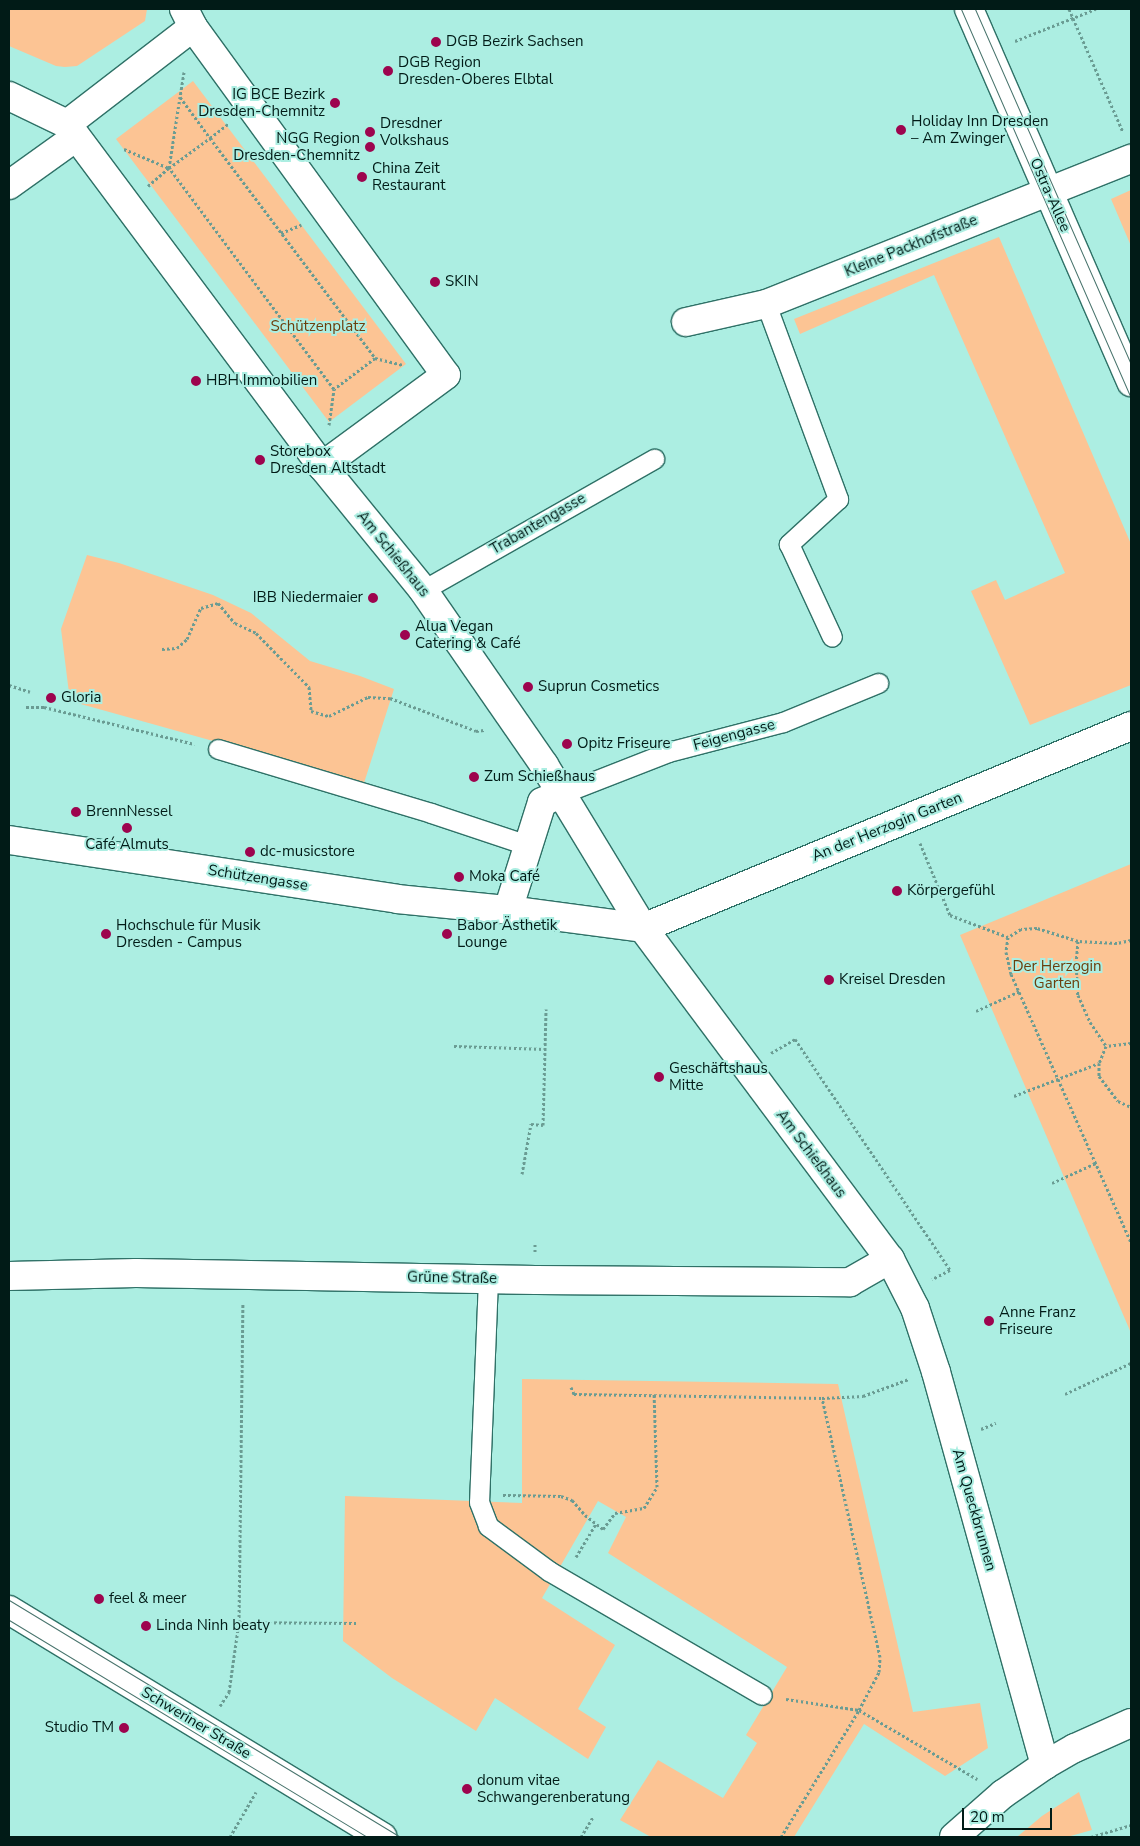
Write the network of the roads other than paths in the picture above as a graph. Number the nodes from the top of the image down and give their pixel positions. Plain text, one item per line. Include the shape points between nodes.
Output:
1 (968, 9) edge
2 (188, 18) edge
3 (9, 96) edge
4 (71, 130) junction
5 (1129, 150) edge
6 (9, 186) edge
7 (1048, 191) junction
8 (766, 304) junction
9 (686, 322) dead end
10 (1131, 382) edge
11 (654, 459) dead end
12 (322, 466) junction
13 (423, 590) junction
14 (832, 637) dead end
15 (878, 683) dead end
16 (1131, 726) edge
17 (218, 749) road end
18 (561, 794) junction
19 (9, 840) edge
20 (527, 845) junction
21 (508, 910) junction
22 (642, 928) junction
23 (890, 1259) junction
24 (9, 1276) edge
25 (488, 1279) junction
26 (9, 1610) edge
27 (762, 1695) road end
28 (1131, 1723) edge
29 (1045, 1765) junction
30 (367, 1833) edge
31 (954, 1837) edge

1 - 7 street, Ostra-Allee
2 - 4 street
2 - 12 street via 446,375
3 - 4 street
4 - 6 street
4 - 12 street
5 - 7 street, Kleine Packhofstraße
7 - 8 street, Kleine Packhofstraße
7 - 10 street, Ostra-Allee
8 - 9 street, Kleine Packhofstraße
8 - 14 lane via 838,499 789,544
11 - 13 lane, Trabantengasse
12 - 13 street, Am Schießhaus
13 - 18 street, Am Schießhaus
15 - 18 lane, Feigengasse via 782,722 668,752
16 - 22 street, An der Herzogin Garten
17 - 20 lane
18 - 20 street via 542,802
18 - 22 street, Am Schießhaus
19 - 21 street, Schützengasse via 397,899
20 - 21 street
21 - 22 street
22 - 23 street, Am Schießhaus
23 - 25 street, Grüne Straße via 850,1282
23 - 29 street, Am Queckbrunnen via 915,1308 936,1372
24 - 25 street, Grüne Straße via 136,1273
25 - 27 lane via 479,1494 488,1526 562,1579
26 - 30 street, Schweriner Straße via 271,1769
28 - 29 street via 1074,1748
29 - 31 street via 995,1801

